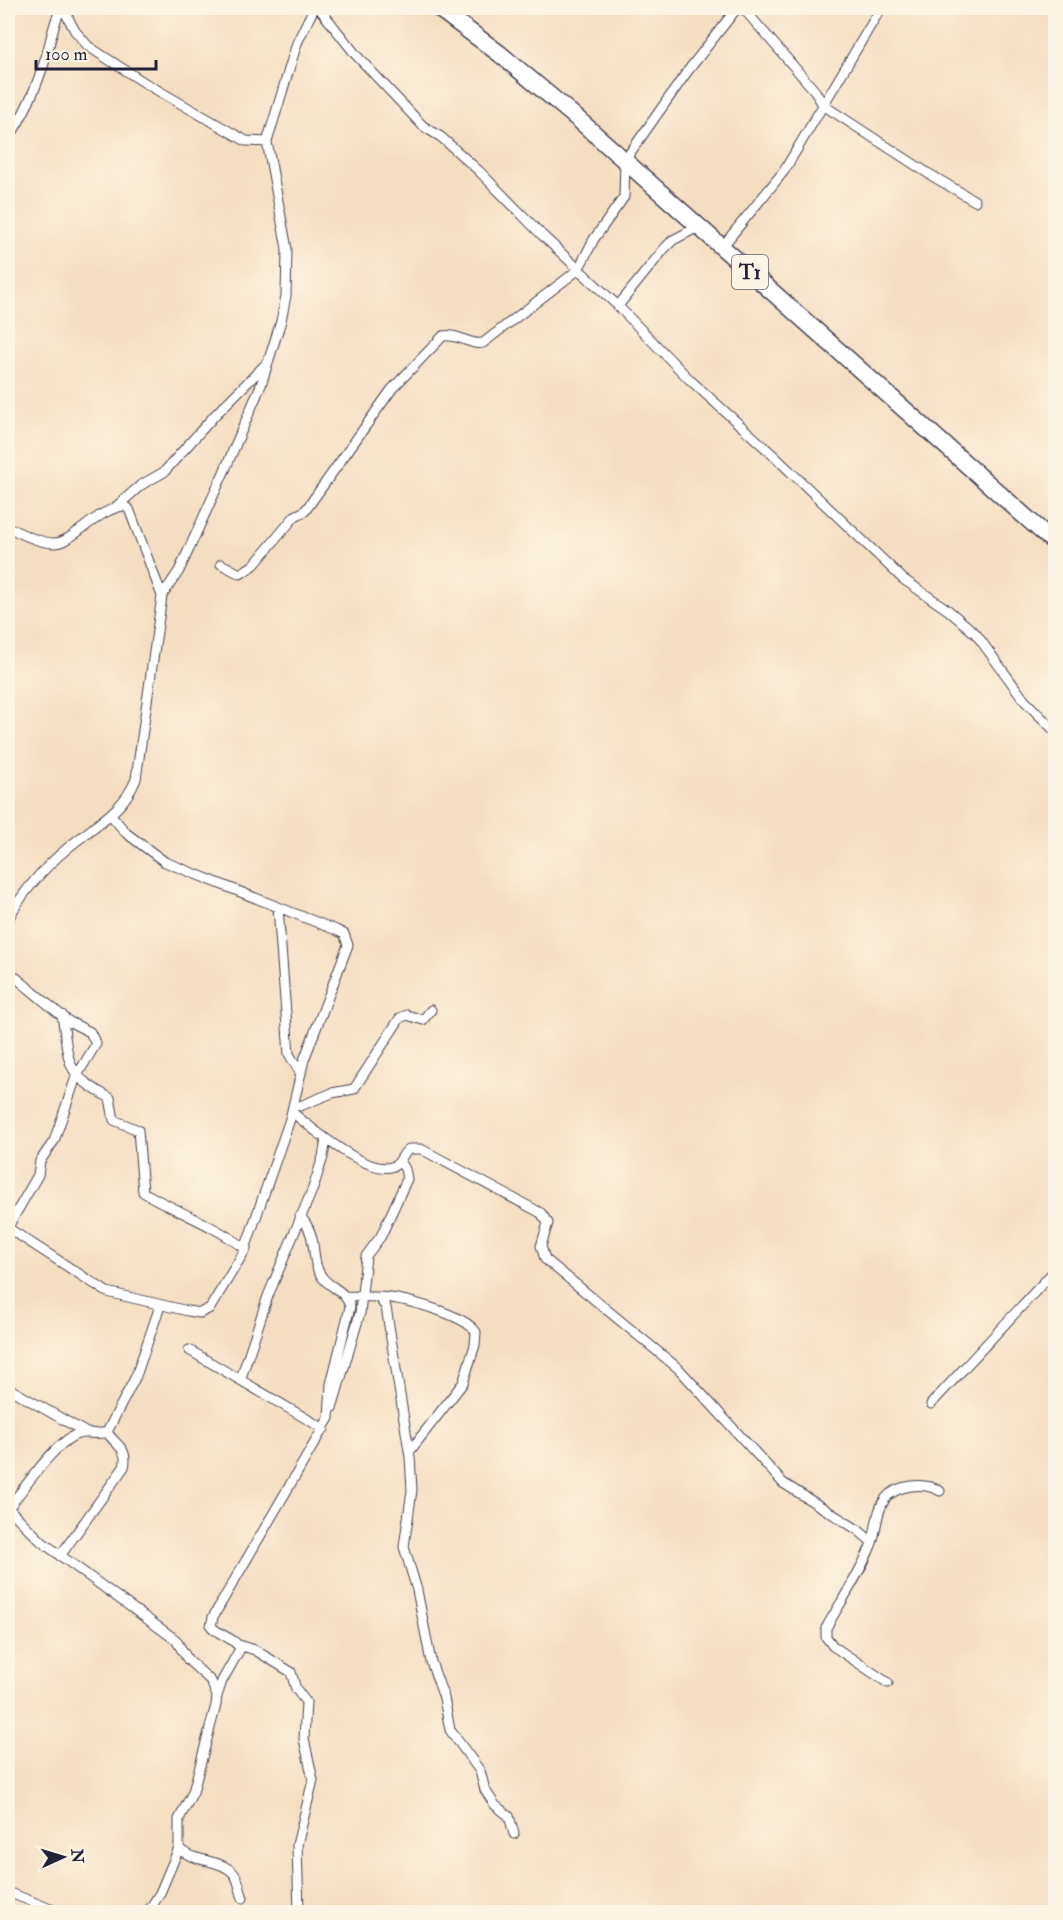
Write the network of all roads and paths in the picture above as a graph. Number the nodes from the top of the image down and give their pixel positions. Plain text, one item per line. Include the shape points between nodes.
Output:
1 (62, 8) edge
2 (314, 8) edge
3 (319, 8) edge
4 (438, 8) edge
5 (737, 8) edge
6 (743, 8) edge
7 (881, 8) edge
8 (754, 12) edge
9 (823, 105) junction
10 (8, 139) edge
11 (267, 141) junction
12 (625, 160) junction
13 (975, 201) dead end
14 (698, 227) junction
15 (722, 247) junction
16 (578, 270) junction
17 (618, 306) junction
18 (269, 361) junction
19 (116, 507) junction
20 (8, 527) edge
21 (1056, 544) edge
22 (220, 564) dead end
23 (162, 596) junction
24 (1056, 732) edge
25 (111, 815) junction
26 (278, 907) junction
27 (8, 919) edge
28 (8, 971) edge
29 (431, 1010) dead end
30 (62, 1016) junction
31 (301, 1074) junction
32 (76, 1077) junction
33 (296, 1096) junction
34 (300, 1106) junction
35 (292, 1112) junction
36 (310, 1127) junction
37 (326, 1139) junction
38 (400, 1161) junction
39 (300, 1216) junction
40 (8, 1227) edge
41 (246, 1249) junction
42 (1056, 1269) edge
43 (346, 1296) junction
44 (362, 1296) junction
45 (378, 1297) junction
46 (160, 1306) junction
47 (189, 1350) dead end
48 (241, 1378) junction
49 (8, 1388) edge
50 (931, 1404) dead end
51 (330, 1413) junction
52 (324, 1429) junction
53 (85, 1432) junction
54 (107, 1432) junction
55 (410, 1452) junction
56 (940, 1491) dead end
57 (8, 1508) edge
58 (872, 1542) junction
59 (60, 1556) junction
60 (239, 1645) junction
61 (888, 1683) dead end
62 (217, 1696) junction
63 (514, 1834) dead end
64 (179, 1848) junction
65 (8, 1892) edge
66 (243, 1898) dead end
67 (58, 1912) edge
68 (148, 1912) edge
69 (299, 1912) edge

1 - 10 street via 52,27 46,57 28,105
1 - 11 street via 75,31 100,54 246,141
2 - 11 street via 297,43
3 - 16 street via 356,55 423,126 463,156
4 - 12 highway, T1 via 528,76
5 - 12 street
6 - 8 street
7 - 9 street
8 - 9 street
9 - 13 street
9 - 15 street via 784,171
11 - 18 street via 287,249 286,296
12 - 14 highway, T1
12 - 16 street via 624,197
14 - 15 highway, T1
14 - 17 street via 673,240
15 - 21 highway, T1
16 - 17 street
16 - 22 street via 483,343 443,336 402,378 305,511 289,522 254,565 240,574
17 - 24 street via 689,380 903,579 976,634 1025,700
18 - 19 street via 164,472 141,485
18 - 23 street via 200,527
19 - 20 street via 62,543
19 - 23 street via 129,509
23 - 25 street via 136,779 129,796
25 - 26 street via 126,833 165,862
25 - 27 street via 53,861 16,903
26 - 31 street via 289,1054
26 - 31 street via 336,930 348,939
28 - 30 street
29 - 34 street via 423,1020 407,1015 400,1018 354,1089 332,1092
30 - 32 street via 68,1060
30 - 32 street via 90,1032 96,1040
31 - 33 street
32 - 40 street via 54,1141
32 - 41 street via 110,1098 114,1119 138,1130 144,1192 225,1233
33 - 34 street
33 - 35 street
34 - 36 street
35 - 36 street
35 - 41 street
36 - 37 street
37 - 38 street via 365,1162 390,1167
37 - 39 street
38 - 44 street via 406,1179 381,1236 366,1256
38 - 58 street via 409,1149 422,1149 541,1213 548,1223 541,1246 545,1259 679,1369 783,1483
39 - 43 street via 313,1236 321,1277
39 - 48 street
40 - 46 street via 108,1292
41 - 46 street via 214,1304 205,1312
42 - 50 street
43 - 44 street
43 - 51 street via 350,1307 331,1384
44 - 45 street
44 - 51 street via 356,1332
45 - 55 street via 386,1307 391,1325
45 - 55 street via 428,1308 467,1322 476,1332 463,1383
46 - 54 street via 136,1376
47 - 48 street
48 - 52 street
49 - 53 street
51 - 52 street
52 - 60 street via 213,1617 215,1630
53 - 54 street
53 - 57 street via 60,1446
54 - 59 street via 124,1449 124,1467
55 - 63 street via 412,1490 404,1547 431,1662 450,1730 480,1771 495,1806 509,1816
56 - 58 street via 924,1486 905,1487 892,1493 880,1507
57 - 59 street
58 - 61 street via 826,1628 826,1637 833,1647
59 - 62 street via 176,1640 188,1660 211,1681
60 - 62 street via 240,1652
60 - 69 street via 291,1672 296,1689 306,1702 303,1739 312,1780 297,1845
62 - 64 street via 193,1792 179,1819
64 - 66 street via 235,1875
64 - 68 street
65 - 67 street

